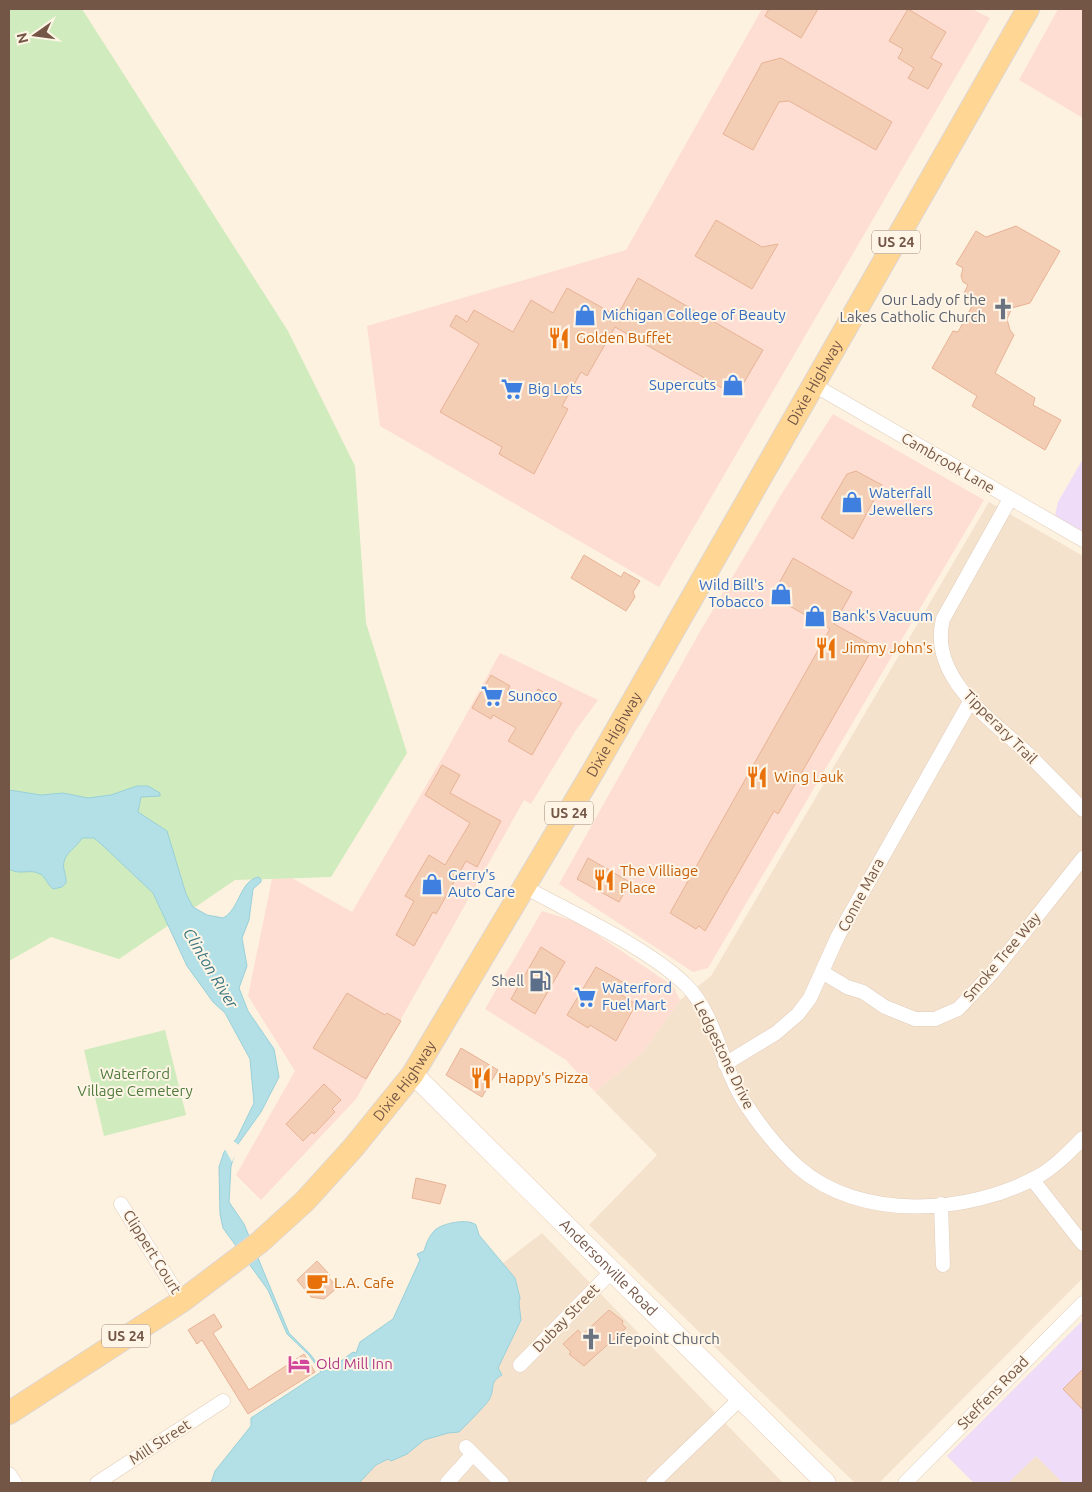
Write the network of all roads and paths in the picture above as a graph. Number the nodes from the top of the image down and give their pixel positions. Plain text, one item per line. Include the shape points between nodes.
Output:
1 (1028, 9) edge
2 (814, 385) junction
3 (1010, 499) junction
4 (1083, 540) edge
5 (971, 700) junction
6 (1083, 810) edge
7 (1083, 858) edge
8 (525, 887) junction
9 (822, 972) junction
10 (725, 1064) junction
11 (413, 1074) junction
12 (1083, 1138) edge
13 (1032, 1179) junction
14 (121, 1204) dead end
15 (940, 1204) junction
16 (1083, 1244) edge
17 (944, 1265) dead end
18 (612, 1270) junction
19 (182, 1301) junction
20 (1083, 1303) edge
21 (520, 1365) dead end
22 (741, 1398) junction
23 (223, 1401) dead end
24 (9, 1413) edge
25 (97, 1483) edge
26 (446, 1483) edge
27 (502, 1483) edge
28 (653, 1483) edge
29 (826, 1483) edge
30 (905, 1483) edge

1 - 2 main road, Dixie Highway / US 24
2 - 3 street, Cambrook Lane
2 - 8 main road, Dixie Highway / US 24
3 - 4 street, Cambrook Lane
3 - 5 street, Tipperary Trail via 940,628 944,659 953,678
5 - 6 street, Tipperary Trail
5 - 9 street, Conne Mara via 891,838
7 - 9 street, Smoke Tree Way via 992,973 958,1010 935,1019 915,1019 885,1007
8 - 10 street, Ledgestone Drive via 628,944 681,981 699,1001
8 - 11 main road, Dixie Highway / US 24
9 - 10 street, Conne Mara via 814,992 798,1014 754,1048
10 - 15 street, Ledgestone Drive via 743,1101 767,1135 799,1168 833,1189 877,1205 913,1207
11 - 18 street, Andersonville Road
11 - 19 main road, Dixie Highway / US 24 via 305,1201 242,1257
12 - 13 street, Ledgestone Drive via 1060,1161
13 - 15 street, Ledgestone Drive via 989,1196
13 - 16 street
14 - 19 street, Clippert Court
15 - 17 street
18 - 21 street, Dubay Street
18 - 22 street, Andersonville Road
19 - 24 main road, Dixie Highway / US 24
20 - 30 street, Steffens Road
22 - 28 street
22 - 29 street, Andersonville Road
23 - 25 street, Mill Street
26 - 27 street via 469,1450

